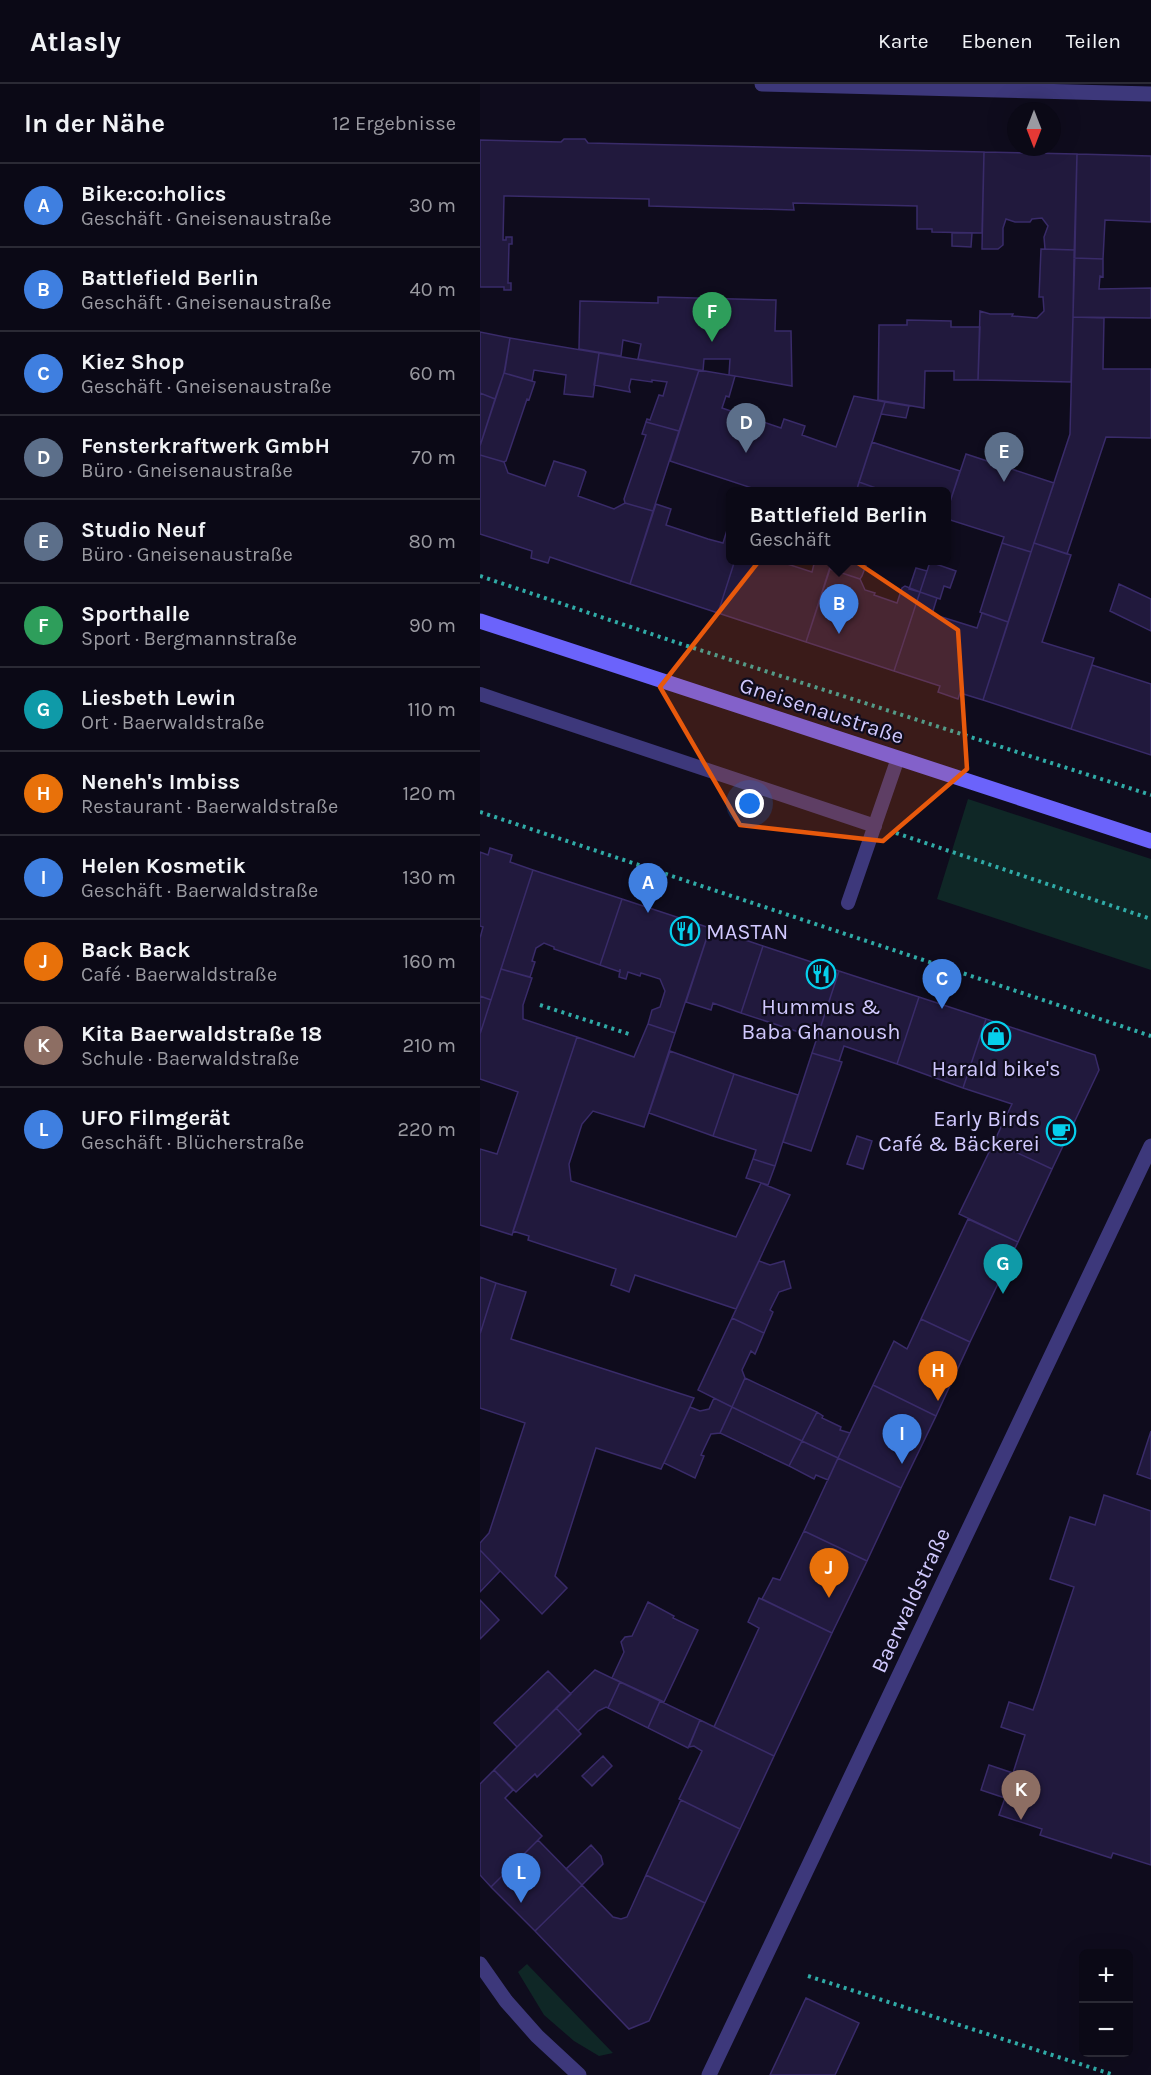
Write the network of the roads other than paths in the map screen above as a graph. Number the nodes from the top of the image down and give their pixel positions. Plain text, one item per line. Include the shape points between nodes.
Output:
1 (762, 84) edge
2 (1151, 94) edge
3 (480, 621) edge
4 (480, 694) edge
5 (897, 758) junction
6 (875, 826) junction
7 (1151, 841) edge
8 (848, 903) dead end
9 (1151, 1146) edge
10 (480, 1964) edge
11 (579, 2075) edge
12 (710, 2075) edge

1 - 2 street
3 - 5 main road, Gneisenaustraße
4 - 6 lane
5 - 6 lane
5 - 7 main road, Gneisenaustraße
6 - 8 lane
9 - 12 street, Baerwaldstraße
10 - 11 street via 537,2036

